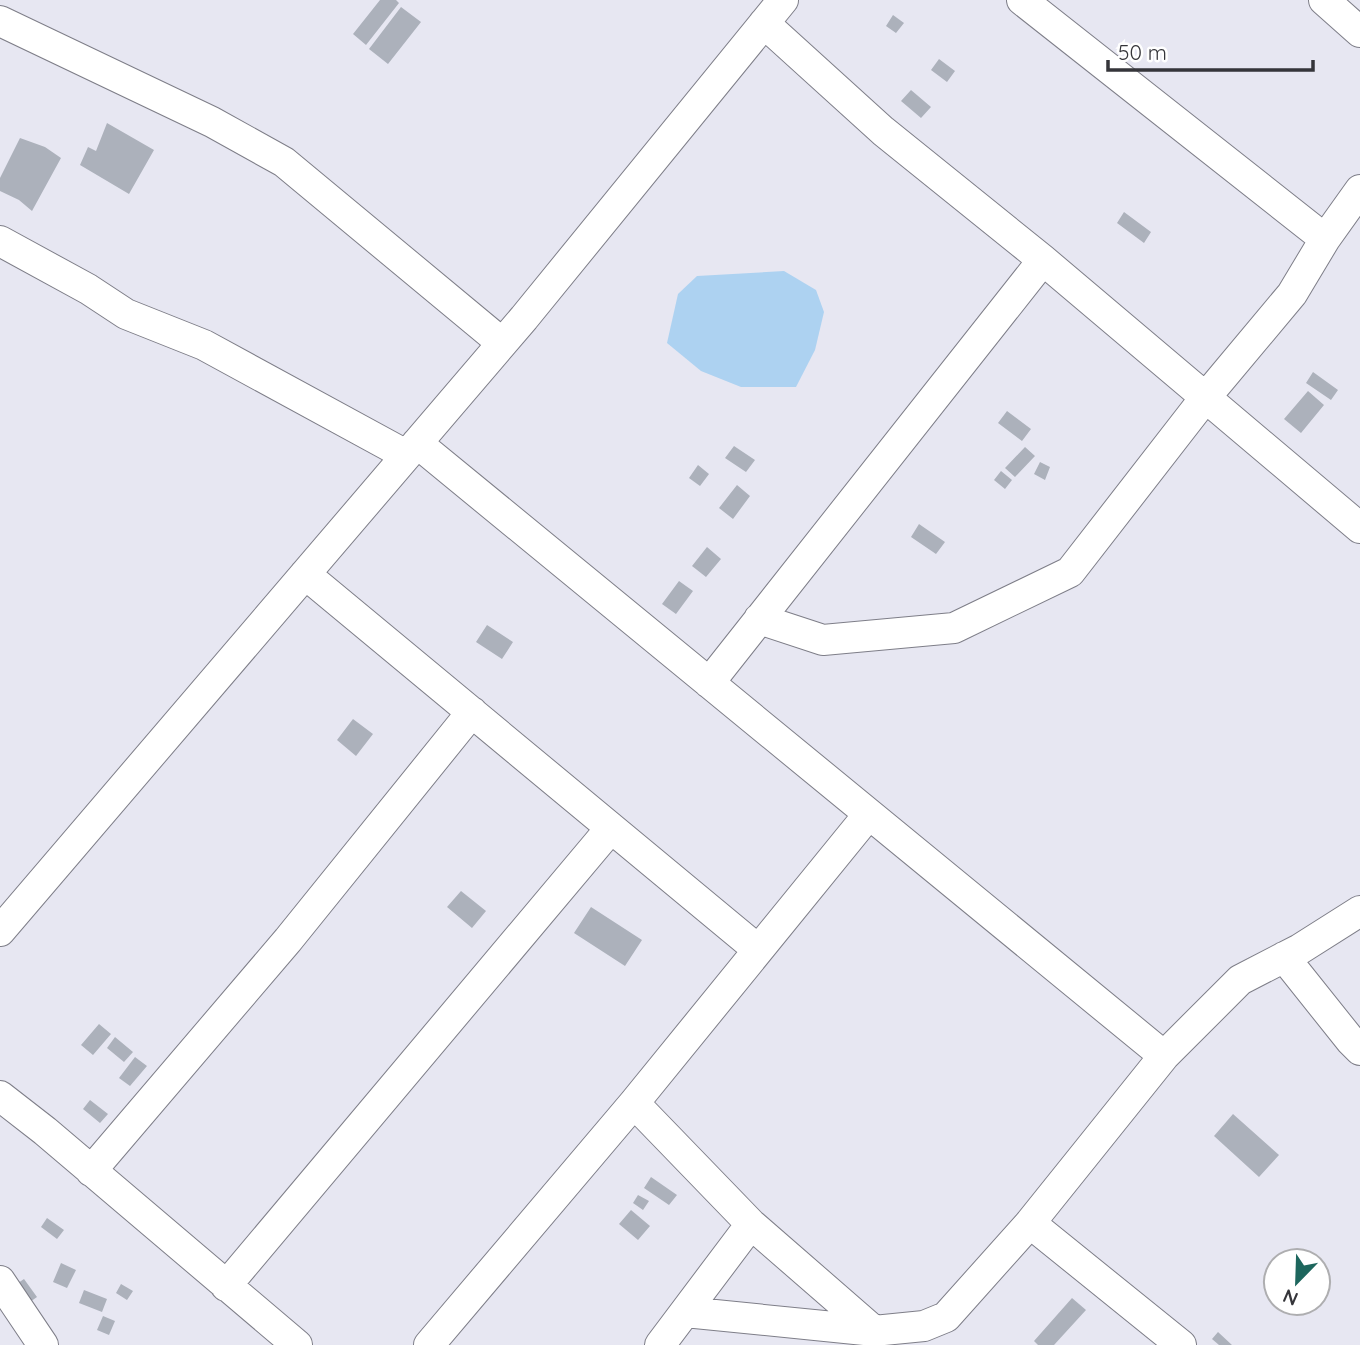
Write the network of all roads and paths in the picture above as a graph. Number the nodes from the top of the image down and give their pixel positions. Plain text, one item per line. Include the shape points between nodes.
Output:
1 (783, 0) edge
2 (1022, 0) edge
3 (1324, 0) edge
4 (0, 21) edge
5 (764, 23) junction
6 (1360, 32) edge
7 (1360, 190) edge
8 (1325, 239) junction
9 (0, 241) edge
10 (1043, 260) junction
11 (502, 343) junction
12 (1205, 398) junction
13 (412, 449) junction
14 (1360, 528) edge
15 (305, 574) junction
16 (759, 619) junction
17 (709, 682) junction
18 (472, 712) junction
19 (869, 814) junction
20 (611, 828) junction
21 (1360, 911) edge
22 (0, 931) edge
23 (757, 950) junction
24 (1284, 957) junction
25 (1360, 1050) edge
26 (1164, 1056) junction
27 (0, 1096) edge
28 (634, 1103) junction
29 (91, 1171) junction
30 (1030, 1223) junction
31 (751, 1224) junction
32 (0, 1281) edge
33 (226, 1286) junction
34 (685, 1312) junction
35 (874, 1332) junction
36 (43, 1345) edge
37 (297, 1345) edge
38 (429, 1345) edge
39 (660, 1345) edge
40 (1181, 1345) edge

1 - 5 street
2 - 8 street
3 - 6 street
4 - 11 street via 212,122 284,162
5 - 10 street via 883,131
5 - 11 street
7 - 8 street
8 - 12 street via 1292,294
9 - 13 street via 126,314 204,345
10 - 12 street
10 - 16 street
11 - 13 street
12 - 14 street
12 - 16 street via 1070,572 954,628 823,640
13 - 15 street
13 - 17 street
15 - 18 street
15 - 22 street
16 - 17 street
17 - 19 street
18 - 20 street
18 - 29 street via 288,940
19 - 23 street
19 - 26 street
20 - 23 street
20 - 33 street
21 - 24 street
23 - 28 street
24 - 25 street
24 - 26 street via 1240,980
26 - 30 street
27 - 29 street
28 - 31 street
28 - 38 street
29 - 33 street
30 - 35 street via 946,1317 924,1326
30 - 40 street
31 - 34 street
31 - 35 street
32 - 36 street
33 - 37 street
34 - 35 street
34 - 39 street

